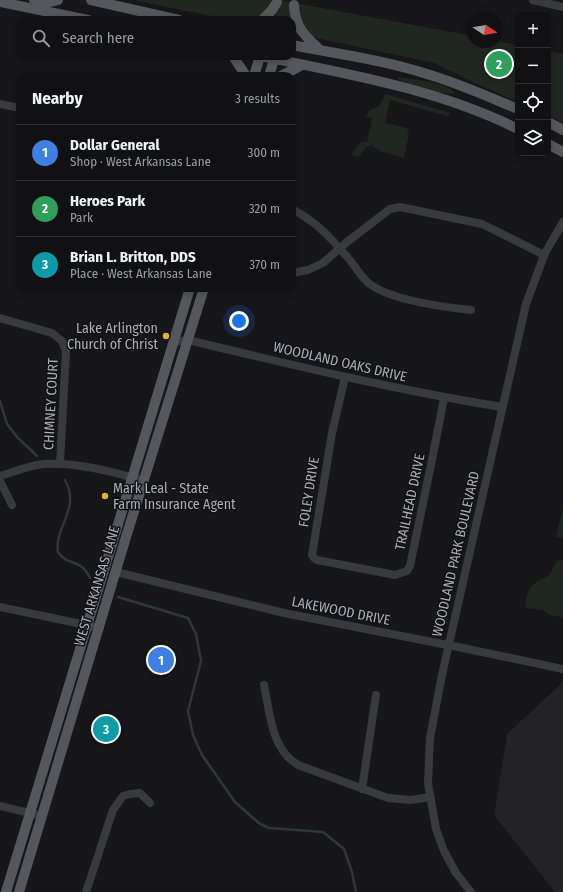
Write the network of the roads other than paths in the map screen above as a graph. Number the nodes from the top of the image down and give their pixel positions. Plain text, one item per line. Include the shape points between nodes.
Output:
1 (34, 0) edge
2 (58, 0) edge
3 (91, 0) edge
4 (533, 0) edge
5 (277, 1) edge
6 (0, 2) edge
7 (294, 3) edge
8 (555, 3) edge
9 (563, 7) edge
10 (68, 16) edge
11 (161, 16) edge
12 (266, 16) edge
13 (273, 16) edge
14 (289, 16) edge
15 (296, 16) edge
16 (296, 20) edge
17 (296, 46) edge
18 (320, 50) junction
19 (236, 60) edge
20 (260, 60) edge
21 (274, 60) edge
22 (287, 60) edge
23 (302, 64) junction
24 (244, 72) edge
25 (255, 72) edge
26 (271, 72) edge
27 (288, 72) edge
28 (468, 88) junction
29 (0, 104) edge
30 (459, 104) junction
31 (16, 107) edge
32 (515, 108) edge
33 (551, 124) edge
34 (515, 128) edge
35 (563, 130) edge
36 (551, 146) edge
37 (563, 152) edge
38 (296, 212) edge
39 (563, 222) edge
40 (340, 249) junction
41 (544, 255) junction
42 (296, 272) edge
43 (189, 292) edge
44 (203, 292) edge
45 (471, 310) dead end
46 (0, 318) edge
47 (188, 340) junction
48 (174, 342) junction
49 (345, 377) junction
50 (444, 398) junction
51 (502, 407) junction
52 (60, 464) junction
53 (0, 476) edge
54 (132, 478) junction
55 (0, 480) edge
56 (144, 481) junction
57 (12, 505) dead end
58 (367, 569) joint
59 (116, 572) junction
60 (0, 607) edge
61 (87, 625) junction
62 (100, 628) junction
63 (449, 645) junction
64 (563, 669) edge
65 (264, 685) dead end
66 (376, 695) dead end
67 (362, 789) junction
68 (430, 797) junction
69 (150, 803) dead end
70 (0, 806) edge
71 (30, 813) junction
72 (42, 816) junction
73 (6, 892) edge
74 (19, 892) edge
75 (86, 892) edge
76 (471, 892) edge

1 - 2 main road
3 - 11 main road
4 - 8 street
5 - 12 main road
5 - 13 main road
6 - 10 main road
7 - 14 main road
7 - 15 main road
8 - 9 street
16 - 18 main road via 303,34
17 - 18 main road
18 - 28 main road via 395,65
19 - 24 main road
20 - 25 main road
21 - 26 main road
22 - 23 main road
23 - 27 main road
23 - 30 main road via 363,77
28 - 30 main road
28 - 32 main road
29 - 31 street
30 - 34 main road
33 - 35 main road
36 - 37 main road
38 - 40 street via 316,224
39 - 41 street, WOODLAND PARK BOULEVARD
40 - 41 street via 390,209 400,208 482,224
40 - 42 street via 323,263
40 - 45 street via 370,284 385,292 442,306
41 - 51 street, WOODLAND PARK BOULEVARD via 526,304
43 - 48 main road, WEST ARKANSAS LANE
44 - 47 main road, WEST ARKANSAS LANE
46 - 52 street, CHIMNEY COURT via 52,333 62,341 66,351
47 - 48 street, WOODLAND OAKS DRIVE
47 - 49 street, WOODLAND OAKS DRIVE
47 - 56 main road, WEST ARKANSAS LANE
48 - 54 main road, WEST ARKANSAS LANE
49 - 50 street, WOODLAND OAKS DRIVE
49 - 58 street, FOLEY DRIVE via 332,433 312,555 317,560
50 - 51 street, WOODLAND OAKS DRIVE
50 - 58 street, TRAILHEAD DRIVE via 410,566 407,571 395,575
51 - 63 street, WOODLAND PARK BOULEVARD
52 - 53 street via 44,464
52 - 54 street via 97,469
54 - 56 street
54 - 61 main road, WEST ARKANSAS LANE
55 - 57 street
56 - 59 main road, WEST ARKANSAS LANE
59 - 62 main road, WEST ARKANSAS LANE
59 - 63 street, LAKEWOOD DRIVE via 284,613
60 - 61 street
61 - 62 street
61 - 71 main road, WEST ARKANSAS LANE
62 - 72 main road, WEST ARKANSAS LANE
63 - 64 street, LAKEWOOD DRIVE
63 - 68 street, WOODLAND PARK BOULEVARD via 430,738
65 - 67 street via 277,744 290,760
66 - 67 street
67 - 68 street via 401,800
68 - 76 street, WOODLAND PARK BOULEVARD via 436,829 444,851 456,873
69 - 75 street via 140,793 123,796 113,810
70 - 71 street
71 - 72 street
71 - 73 main road, WEST ARKANSAS LANE
72 - 74 main road, WEST ARKANSAS LANE

